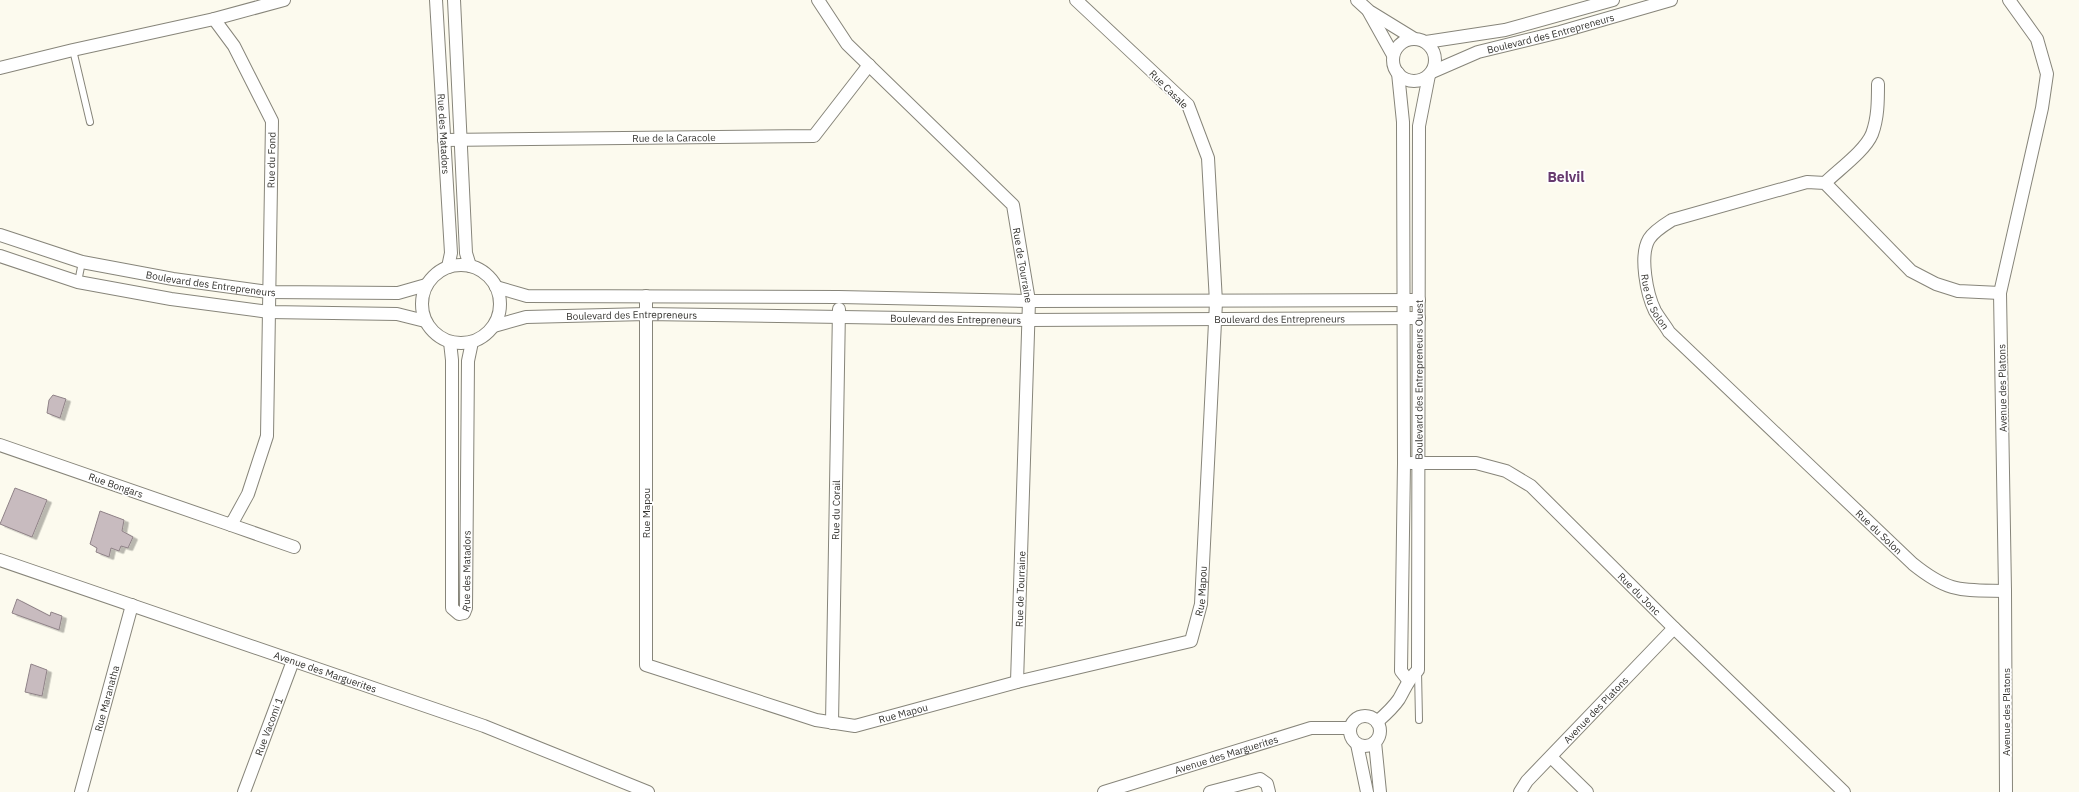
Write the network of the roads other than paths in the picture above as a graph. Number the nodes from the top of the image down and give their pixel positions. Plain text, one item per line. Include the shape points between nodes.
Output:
1 (284, 0) edge
2 (436, 0) edge
3 (454, 0) edge
4 (818, 0) edge
5 (1076, 0) edge
6 (1357, 0) edge
7 (1613, 0) edge
8 (2009, 0) edge
9 (1664, 1) edge
10 (1369, 11) junction
11 (214, 20) junction
12 (1506, 30) junction
13 (1413, 38) junction
14 (1426, 42) junction
15 (1508, 46) junction
16 (73, 50) junction
17 (1393, 55) junction
18 (869, 65) junction
19 (0, 68) edge
20 (1398, 73) junction
21 (1430, 74) junction
22 (1878, 84) dead end
23 (90, 122) dead end
24 (460, 138) junction
25 (444, 140) junction
26 (1825, 183) junction
27 (0, 235) edge
28 (0, 256) edge
29 (82, 262) junction
30 (448, 266) junction
31 (470, 266) junction
32 (78, 282) junction
33 (426, 285) junction
34 (496, 287) junction
35 (268, 292) junction
36 (2000, 293) junction
37 (646, 296) junction
38 (839, 297) junction
39 (1419, 300) junction
40 (1029, 301) junction
41 (1404, 301) junction
42 (1216, 302) junction
43 (269, 312) junction
44 (646, 314) junction
45 (839, 316) junction
46 (1403, 318) junction
47 (1419, 318) junction
48 (1028, 320) junction
49 (1215, 320) junction
50 (425, 321) junction
51 (494, 326) junction
52 (450, 342) junction
53 (472, 342) junction
54 (0, 445) edge
55 (1404, 463) junction
56 (1419, 464) junction
57 (231, 525) junction
58 (294, 547) dead end
59 (0, 560) edge
60 (2005, 591) junction
61 (132, 605) junction
62 (1674, 628) junction
63 (293, 661) junction
64 (1418, 670) junction
65 (1408, 680) junction
66 (1017, 682) junction
67 (1419, 720) dead end
68 (1377, 722) junction
69 (832, 723) junction
70 (1350, 728) junction
71 (1375, 742) junction
72 (1357, 744) junction
73 (1551, 757) junction
74 (1110, 791) edge
75 (80, 792) edge
76 (244, 792) edge
77 (648, 792) edge
78 (1210, 792) edge
79 (1269, 792) edge
80 (1367, 792) edge
81 (1380, 792) edge
82 (1520, 792) edge
83 (1587, 792) edge
84 (1844, 792) edge
85 (2006, 792) edge

1 - 11 street
2 - 25 street, Rue des Matadors
3 - 24 street, Rue des Matadors
4 - 18 street, Rue de Tourraine via 847,44
5 - 42 street, Rue Casale via 1188,106 1208,158
6 - 10 street
7 - 12 street, Boulevard des Entrepreneurs
8 - 36 street, Avenue des Platons via 2036,39 2047,74 2042,108
9 - 15 street, Boulevard des Entrepreneurs
10 - 13 street, Boulevard des Entrepreneurs
10 - 17 street
11 - 16 street
11 - 35 street, Rue du Fond via 234,46 272,121
12 - 14 street, Boulevard des Entrepreneurs
12 - 15 street
13 - 14 street, Boulevard des Entrepreneurs
13 - 17 street via 1402,41
14 - 21 street via 1435,55
15 - 21 street, Boulevard des Entrepreneurs via 1478,52
16 - 19 street
16 - 23 lane
17 - 20 street via 1394,68
18 - 24 street, Rue de la Caracole via 814,136
18 - 40 street, Rue de Tourraine via 1013,205
20 - 21 street, Boulevard des Entrepreneurs via 1410,81 1420,80
20 - 41 street, Boulevard des Entrepreneurs Ouest via 1403,122
21 - 39 street, Boulevard des Entrepreneurs Ouest via 1419,126
22 - 26 street via 1877,116 1871,135
24 - 25 street, Rue de la Caracole
24 - 31 street, Rue des Matadors via 466,253
25 - 30 street, Rue des Matadors via 451,253
26 - 36 street via 1911,271 1936,284 1958,291
26 - 60 street, Rue du Solon via 1807,182 1672,220 1659,228 1649,239 1644,253 1644,272 1655,311 1669,332 1689,353 1933,580 1948,588
27 - 29 street, Boulevard des Entrepreneurs
28 - 32 street, Boulevard des Entrepreneurs
29 - 32 lane
29 - 35 street, Boulevard des Entrepreneurs via 173,279
30 - 31 street
30 - 33 street
31 - 34 street via 488,276
32 - 43 street, Boulevard des Entrepreneurs via 171,299
33 - 35 street, Boulevard des Entrepreneurs via 398,293
33 - 50 street via 421,303
34 - 37 street, Boulevard des Entrepreneurs via 527,296
34 - 51 street via 500,307
35 - 43 street
36 - 60 street, Avenue des Platons
37 - 38 street, Boulevard des Entrepreneurs
37 - 44 street, Rue Mapou
38 - 40 street, Boulevard des Entrepreneurs
38 - 45 street, Rue du Corail
39 - 41 street, Boulevard des Entrepreneurs
39 - 47 street, Boulevard des Entrepreneurs Ouest
40 - 42 street, Boulevard des Entrepreneurs
40 - 48 street, Rue de Tourraine
41 - 42 street, Boulevard des Entrepreneurs
41 - 46 street, Boulevard des Entrepreneurs Ouest
42 - 49 street, Rue Mapou
43 - 50 street, Boulevard des Entrepreneurs via 397,314
43 - 57 street via 267,436 248,494
44 - 45 street, Boulevard des Entrepreneurs
44 - 51 street, Boulevard des Entrepreneurs via 526,317
44 - 69 street, Rue Mapou via 646,665
45 - 48 street, Boulevard des Entrepreneurs
45 - 69 street, Rue du Corail
46 - 47 street, Boulevard des Entrepreneurs
46 - 49 street, Boulevard des Entrepreneurs
46 - 55 street, Boulevard des Entrepreneurs Ouest
47 - 56 street, Boulevard des Entrepreneurs Ouest
48 - 49 street, Boulevard des Entrepreneurs
48 - 66 street, Rue de Tourraine
49 - 66 street, Rue Mapou via 1202,604 1191,641
50 - 52 street via 435,334
51 - 53 street via 480,339
52 - 53 street
52 - 53 street, Rue des Matadors via 452,608 459,614 464,613 466,608 468,361
54 - 57 street, Rue Bongars
55 - 56 street, Rue du Jonc
55 - 65 street, Boulevard des Entrepreneurs Ouest via 1401,671
56 - 62 street, Rue du Jonc via 1476,463 1506,471 1531,486
56 - 64 street, Boulevard des Entrepreneurs Ouest
57 - 58 street, Rue Bongars
59 - 61 street, Avenue des Marguerites
60 - 85 street, Avenue des Platons
61 - 63 street, Avenue des Marguerites
61 - 75 street, Rue Maranatha
62 - 73 street, Avenue des Platons
62 - 84 street, Rue du Jonc
63 - 76 street, Rue Vacomi 1
63 - 77 street, Avenue des Marguerites via 484,726
64 - 65 street
64 - 67 lane
65 - 68 street via 1391,709
66 - 69 street, Rue Mapou via 855,726
68 - 70 street via 1371,717 1358,717
68 - 71 street via 1379,732
70 - 72 street via 1353,740
70 - 74 street, Avenue des Marguerites via 1311,728
71 - 72 street via 1369,745
71 - 81 street
72 - 80 street
73 - 82 street, Avenue des Platons via 1527,781
73 - 83 street
78 - 79 street via 1260,779 1267,784

